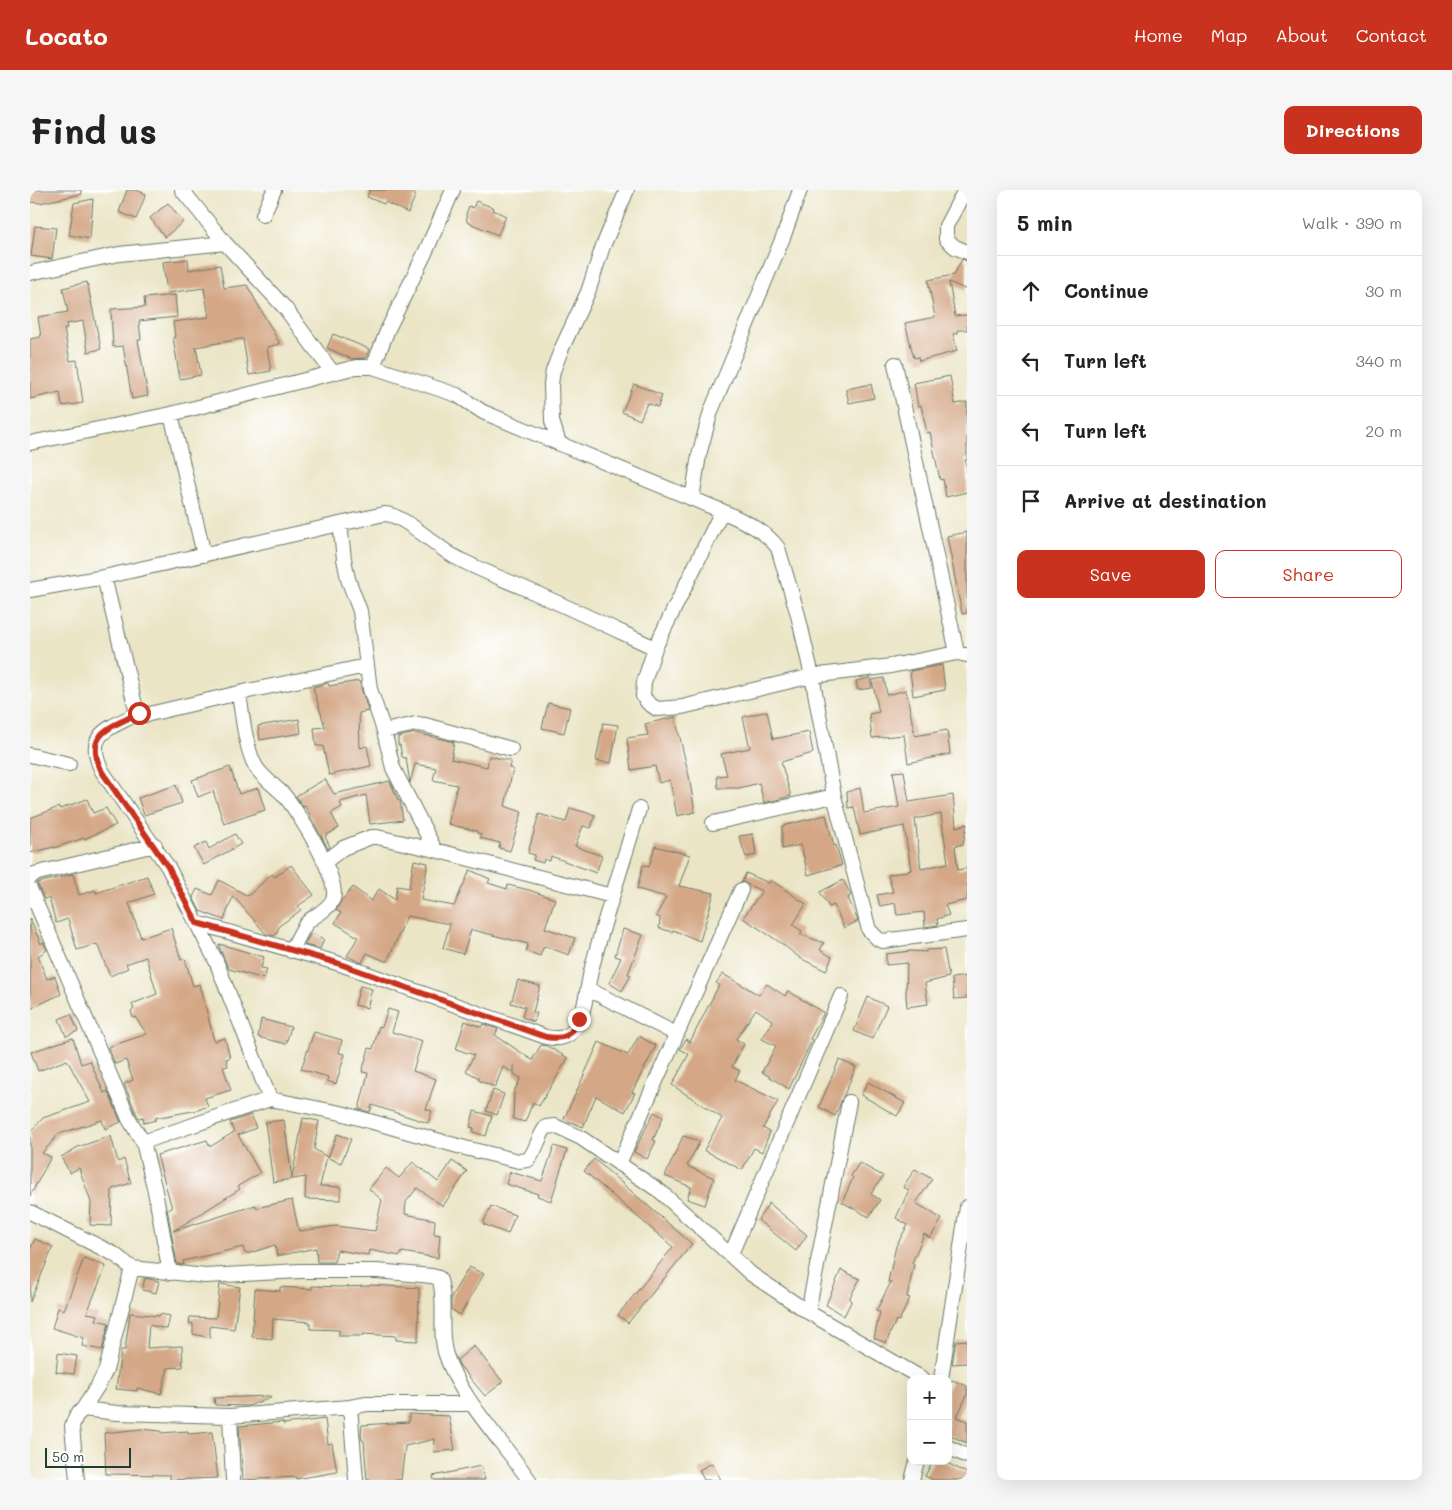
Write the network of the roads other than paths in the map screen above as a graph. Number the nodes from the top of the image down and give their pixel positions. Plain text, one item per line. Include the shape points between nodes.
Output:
1 (182, 190) edge
2 (274, 190) edge
3 (453, 190) edge
4 (627, 190) edge
5 (800, 190) edge
6 (965, 190) edge
7 (263, 215) dead end
8 (225, 243) junction
9 (967, 252) edge
10 (30, 273) edge
11 (895, 364) dead end
12 (373, 367) junction
13 (333, 373) junction
14 (170, 414) junction
15 (30, 443) edge
16 (559, 443) junction
17 (692, 499) junction
18 (722, 511) junction
19 (340, 524) junction
20 (204, 555) junction
21 (104, 577) junction
22 (30, 590) edge
23 (656, 648) junction
24 (962, 654) edge
25 (366, 666) junction
26 (812, 676) junction
27 (238, 693) junction
28 (139, 713) junction
29 (384, 731) junction
30 (511, 749) dead end
31 (30, 755) edge
32 (69, 764) dead end
33 (834, 796) junction
34 (639, 809) dead end
35 (713, 824) dead end
36 (155, 845) junction
37 (435, 850) junction
38 (325, 862) junction
39 (30, 878) edge
40 (30, 889) edge
41 (740, 890) dead end
42 (612, 896) junction
43 (197, 923) junction
44 (967, 930) edge
45 (291, 951) junction
46 (588, 989) junction
47 (842, 996) dead end
48 (676, 1034) junction
49 (270, 1099) junction
50 (849, 1102) dead end
51 (143, 1142) junction
52 (619, 1164) junction
53 (967, 1207) edge
54 (30, 1212) edge
55 (731, 1254) junction
56 (132, 1268) junction
57 (170, 1273) junction
58 (808, 1312) junction
59 (916, 1375) edge
60 (942, 1375) edge
61 (472, 1404) junction
62 (350, 1407) junction
63 (83, 1409) junction
64 (230, 1416) junction
65 (952, 1449) edge
66 (967, 1456) edge
67 (917, 1465) edge
68 (77, 1480) edge
69 (233, 1480) edge
70 (356, 1480) edge
71 (529, 1480) edge
72 (912, 1480) edge

1 - 8 street
2 - 7 street
3 - 12 street
4 - 16 street via 588,292 553,370 552,421
5 - 17 street via 711,412 699,455
6 - 9 street via 946,226 946,239
8 - 10 street via 119,254
8 - 13 street via 285,308
11 - 24 street
12 - 13 street via 356,367
12 - 16 street via 457,395 483,412
13 - 14 street
14 - 15 street
14 - 20 street
16 - 17 street
17 - 18 street
18 - 23 street
18 - 26 street via 758,528 778,548
19 - 20 street
19 - 23 street via 390,514 452,556
19 - 25 street via 348,579 360,611
20 - 21 street
21 - 22 street
21 - 28 street via 134,705
23 - 26 street via 644,682 643,696 657,709 682,707
24 - 26 street
25 - 27 street
25 - 29 street
26 - 33 street
27 - 28 street via 145,716
27 - 38 street via 250,754 256,767 303,820
28 - 36 street via 99,737 95,746 96,758 102,772
29 - 30 street via 425,725
29 - 37 street via 393,768
31 - 32 street
33 - 35 street
33 - 44 street via 869,930 873,935 884,941
34 - 42 street
36 - 39 street via 34,874
36 - 43 street
37 - 38 street via 377,837 343,848
37 - 42 street
38 - 45 street via 334,899 306,924
40 - 51 street via 129,1119
41 - 48 street
42 - 46 street
43 - 45 street
43 - 49 street via 216,961
45 - 46 street via 362,971 546,1037 560,1039 575,1029
46 - 48 street
47 - 55 street
48 - 52 street
49 - 51 street
49 - 52 street via 341,1113 519,1161 528,1160 532,1155 546,1127 555,1126 581,1138
50 - 58 street
51 - 57 street
52 - 55 street via 661,1192
53 - 60 street
54 - 56 street via 114,1254
55 - 58 street via 751,1274
56 - 57 street
56 - 63 street via 106,1370
57 - 61 street via 205,1276 377,1271 439,1278 446,1355
58 - 59 street
61 - 62 street via 366,1404
61 - 71 street
62 - 64 street
62 - 70 street
63 - 64 street
63 - 68 street via 72,1426
64 - 69 street
65 - 66 street
67 - 72 street

